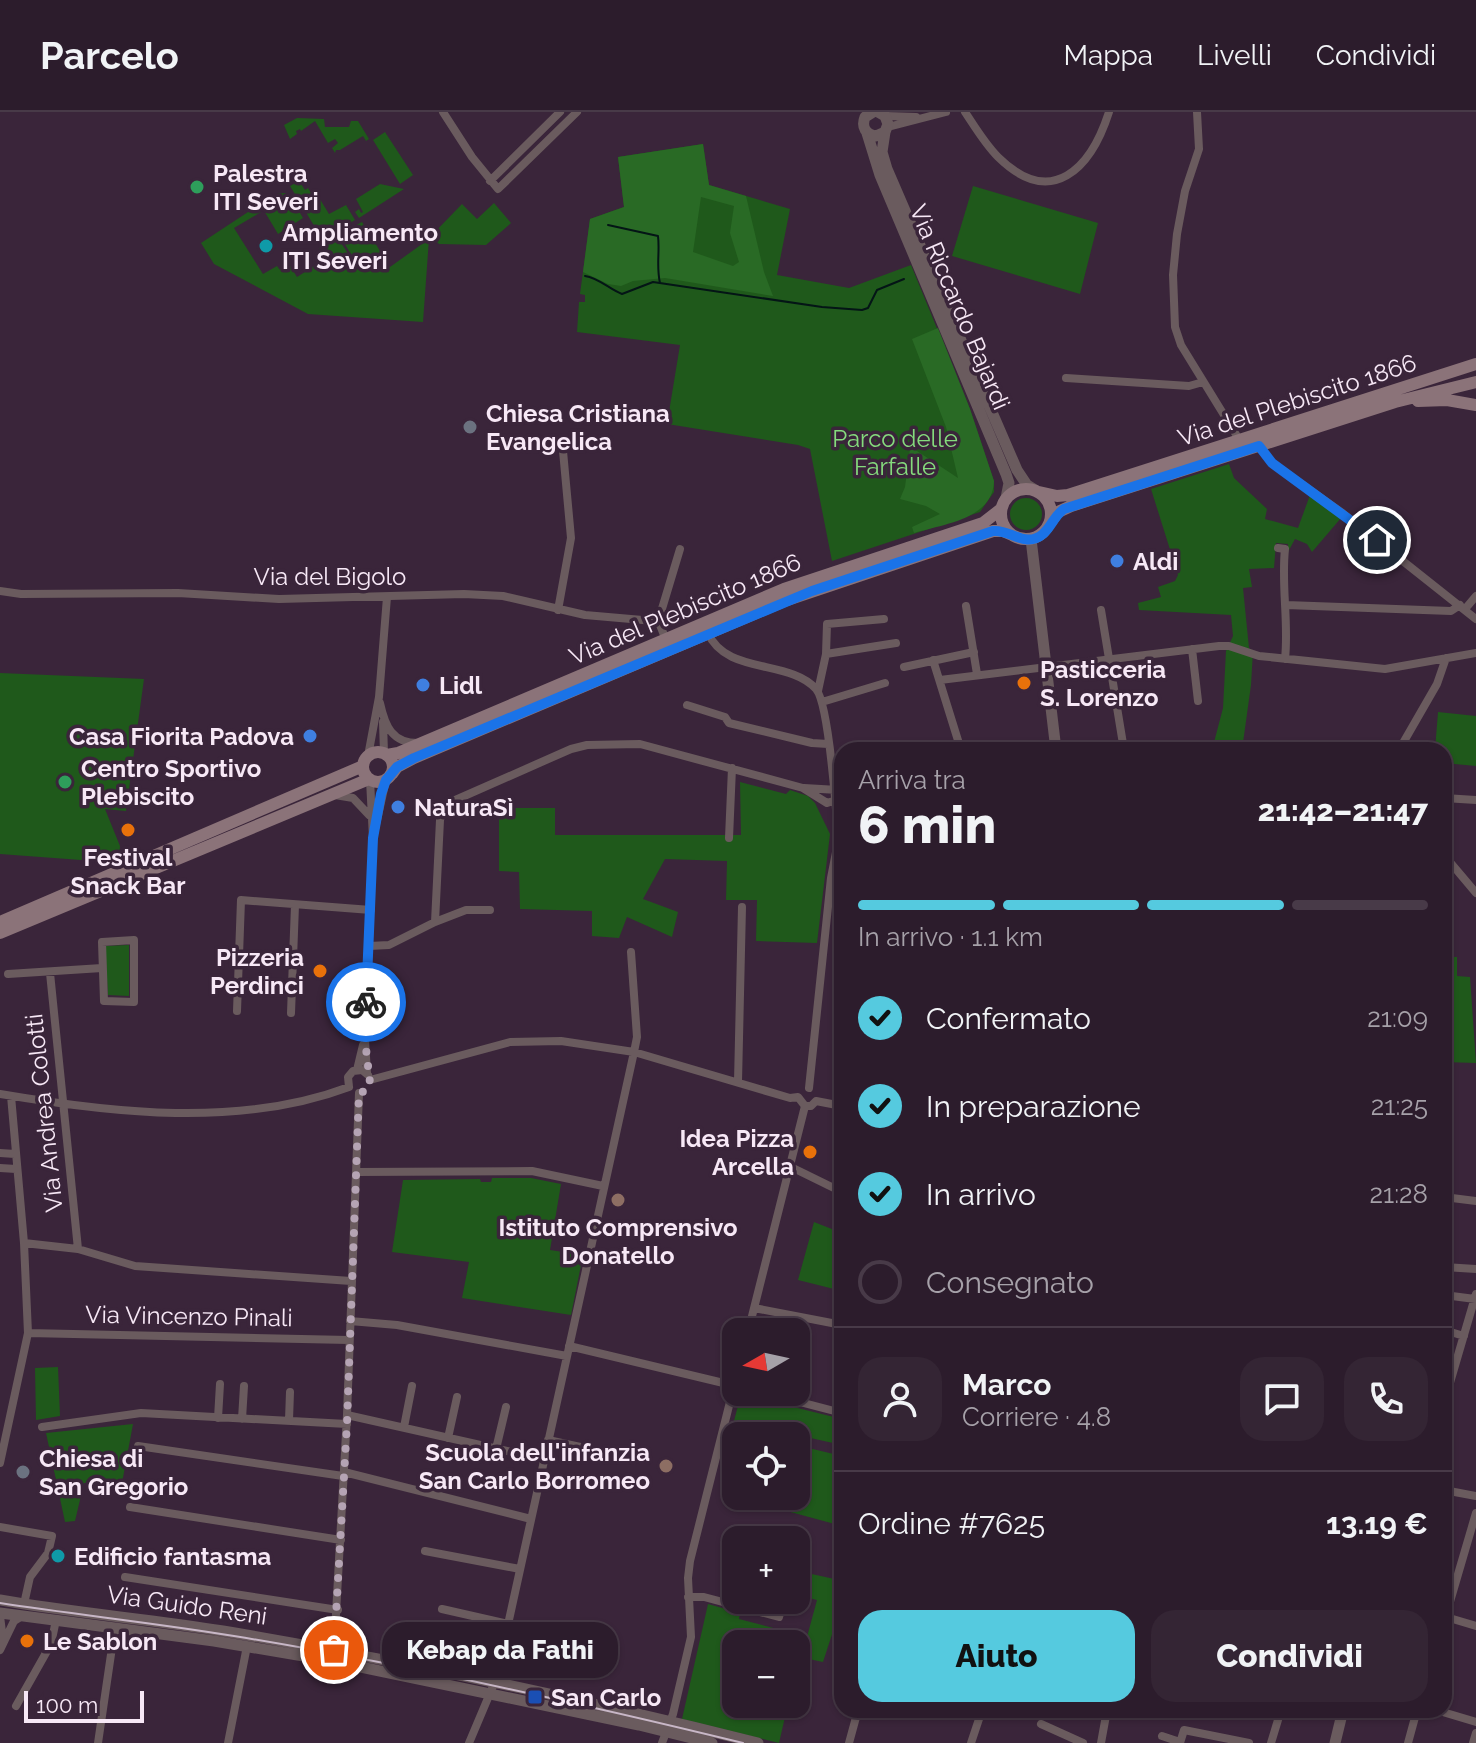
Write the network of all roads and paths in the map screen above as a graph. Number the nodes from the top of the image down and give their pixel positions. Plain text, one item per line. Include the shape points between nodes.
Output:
1 (443, 112) edge
2 (560, 112) edge
3 (577, 112) edge
4 (857, 112) edge
5 (946, 112) edge
6 (965, 112) edge
7 (1109, 112) edge
8 (1197, 112) edge
9 (882, 120) edge
10 (865, 128) junction
11 (490, 181) junction
12 (1476, 364) edge
13 (1066, 378) dead end
14 (1203, 382) junction
15 (1476, 382) edge
16 (1395, 402) junction
17 (1476, 405) edge
18 (1240, 441) junction
19 (1259, 446) junction
20 (563, 451) dead end
21 (1037, 491) junction
22 (1004, 504) junction
23 (1050, 523) junction
24 (1010, 534) junction
25 (1031, 539) junction
26 (1278, 548) dead end
27 (680, 549) dead end
28 (0, 591) edge
29 (1476, 596) edge
30 (387, 597) junction
31 (1286, 605) junction
32 (966, 606) dead end
33 (1462, 607) junction
34 (558, 610) junction
35 (1101, 610) dead end
36 (884, 619) dead end
37 (1476, 619) edge
38 (658, 622) junction
39 (708, 633) junction
40 (666, 640) junction
41 (896, 643) dead end
42 (1192, 649) junction
43 (974, 652) junction
44 (1476, 653) edge
45 (826, 654) junction
46 (1446, 658) junction
47 (1109, 659) junction
48 (1285, 659) junction
49 (933, 660) junction
50 (1046, 666) junction
51 (904, 667) dead end
52 (977, 674) junction
53 (940, 680) junction
54 (885, 683) dead end
55 (818, 691) junction
56 (379, 697) junction
57 (1198, 701) dead end
58 (822, 702) junction
59 (687, 705) dead end
60 (383, 716) junction
61 (959, 742) edge
62 (1055, 742) edge
63 (1120, 742) edge
64 (1404, 742) edge
65 (423, 743) junction
66 (828, 744) junction
67 (385, 754) junction
68 (366, 761) junction
69 (732, 768) junction
70 (834, 773) edge
71 (389, 777) junction
72 (370, 780) junction
73 (803, 788) junction
74 (834, 794) edge
75 (326, 796) junction
76 (834, 798) edge
77 (1452, 798) edge
78 (1476, 800) edge
79 (370, 817) junction
80 (373, 838) junction
81 (729, 838) dead end
82 (834, 854) edge
83 (1452, 864) edge
84 (834, 880) edge
85 (831, 888) junction
86 (1476, 893) edge
87 (295, 905) junction
88 (742, 907) dead end
89 (371, 910) junction
90 (490, 910) dead end
91 (0, 922) edge
92 (435, 922) junction
93 (0, 933) edge
94 (369, 946) junction
95 (631, 952) dead end
96 (102, 968) junction
97 (50, 973) junction
98 (8, 974) dead end
99 (237, 1011) dead end
100 (291, 1013) dead end
101 (365, 1040) junction
102 (634, 1052) junction
103 (357, 1070) junction
104 (368, 1076) junction
105 (738, 1082) junction
106 (349, 1087) junction
107 (809, 1088) junction
108 (359, 1093) junction
109 (0, 1094) edge
110 (11, 1096) junction
111 (798, 1097) junction
112 (816, 1101) junction
113 (62, 1102) junction
114 (834, 1104) edge
115 (805, 1106) junction
116 (0, 1153) edge
117 (15, 1154) junction
118 (791, 1167) junction
119 (0, 1168) edge
120 (16, 1169) junction
121 (356, 1172) junction
122 (603, 1186) junction
123 (834, 1188) edge
124 (1452, 1198) edge
125 (1476, 1201) edge
126 (24, 1243) junction
127 (78, 1249) junction
128 (1452, 1268) edge
129 (1476, 1269) edge
130 (351, 1281) junction
131 (1452, 1296) edge
132 (1475, 1297) edge
133 (754, 1308) junction
134 (752, 1318) edge
135 (350, 1321) junction
136 (834, 1323) edge
137 (1452, 1332) edge
138 (28, 1333) junction
139 (1464, 1336) junction
140 (349, 1340) junction
141 (569, 1346) junction
142 (567, 1356) junction
143 (1452, 1367) edge
144 (722, 1380) edge
145 (220, 1384) dead end
146 (244, 1386) dead end
147 (412, 1386) dead end
148 (290, 1392) dead end
149 (457, 1397) dead end
150 (810, 1405) edge
151 (729, 1406) edge
152 (506, 1407) dead end
153 (834, 1411) edge
154 (218, 1418) junction
155 (242, 1419) junction
156 (347, 1419) junction
157 (289, 1420) junction
158 (42, 1427) dead end
159 (404, 1427) junction
160 (448, 1438) junction
161 (548, 1440) junction
162 (138, 1446) dead end
163 (496, 1449) junction
164 (622, 1456) dead end
165 (543, 1459) junction
166 (0, 1463) edge
167 (344, 1474) junction
168 (1452, 1492) edge
169 (1476, 1496) edge
170 (130, 1507) dead end
171 (1476, 1513) edge
172 (531, 1519) junction
173 (0, 1527) edge
174 (341, 1540) junction
175 (1472, 1544) edge
176 (425, 1551) dead end
177 (520, 1569) junction
178 (125, 1577) dead end
179 (688, 1597) junction
180 (0, 1600) edge
181 (1452, 1600) edge
182 (722, 1602) edge
183 (442, 1609) dead end
184 (23, 1610) junction
185 (338, 1610) junction
186 (0, 1614) edge
187 (56, 1620) junction
188 (1452, 1621) edge
189 (508, 1624) junction
190 (1476, 1626) edge
191 (115, 1627) junction
192 (2, 1645) edge
193 (247, 1646) junction
194 (334, 1650) junction
195 (493, 1688) junction
196 (16, 1706) dead end
197 (1452, 1715) edge
198 (856, 1718) edge
199 (979, 1718) edge
200 (1106, 1718) edge
201 (1279, 1718) edge
202 (1341, 1718) edge
203 (1415, 1718) edge
204 (1476, 1722) edge
205 (1041, 1724) dead end
206 (667, 1731) edge
207 (1476, 1733) edge
208 (1162, 1736) dead end
209 (1180, 1742) edge
210 (98, 1743) edge
211 (228, 1743) edge
212 (469, 1743) edge
213 (712, 1743) edge
214 (758, 1743) edge
215 (849, 1743) edge
216 (971, 1743) edge
217 (1083, 1743) edge
218 (1101, 1743) edge
219 (1249, 1743) edge
220 (1271, 1743) edge
221 (1335, 1743) edge
222 (1408, 1743) edge
223 (1473, 1743) edge

1 - 11 street
2 - 11 street
3 - 11 street via 498,189
4 - 10 street, Via Riccardo Bajardi
5 - 9 street
6 - 7 street via 998,157 1042,182 1068,176 1081,166
8 - 14 street via 1199,149 1177,234 1173,308 1181,345
9 - 10 street via 865,117
9 - 10 street via 876,136
9 - 21 street, Via Riccardo Bajardi via 887,169 1017,470
10 - 22 street, Via Riccardo Bajardi via 1006,474
12 - 18 main road, Via del Plebiscito 1866
13 - 14 street via 1189,386
14 - 18 street
15 - 16 main road, Via del Plebiscito 1866
16 - 17 main road
16 - 19 main road, Via del Plebiscito 1866
18 - 21 main road, Via del Plebiscito 1866 via 1068,495
19 - 23 main road, Via del Plebiscito 1866 via 1071,506
19 - 33 street via 1272,463
20 - 34 street via 571,538
21 - 22 main road via 1016,491
21 - 23 main road via 1049,502
22 - 24 main road via 1004,527
22 - 40 main road, Via del Plebiscito 1866 via 983,523 807,581
23 - 25 main road
24 - 25 main road
24 - 39 main road, Via del Plebiscito 1866 via 993,531 837,581
25 - 50 street
26 - 31 street via 1285,549
27 - 38 street
28 - 30 street, Via del Bigolo
29 - 33 street
30 - 34 street, Via del Bigolo via 503,596
30 - 56 street
31 - 33 street via 1451,611
31 - 48 street
32 - 43 street
33 - 37 street
34 - 38 street, Via del Bigolo
35 - 47 street
36 - 45 street via 827,624
38 - 40 street
39 - 55 street via 727,653 804,679
39 - 71 main road, Via del Plebiscito 1866 via 414,758
40 - 65 main road, Via del Plebiscito 1866
41 - 45 street
42 - 47 street
42 - 48 street via 1229,646
42 - 57 street
43 - 49 street
43 - 52 street
44 - 46 street
45 - 55 street
46 - 48 street via 1385,669
46 - 64 street
47 - 50 street
47 - 63 street
49 - 51 street
49 - 53 street
50 - 52 street
50 - 62 street
52 - 53 street
53 - 61 street
54 - 58 street
55 - 58 street
56 - 60 street
56 - 68 street
58 - 66 street
59 - 66 street via 729,723
60 - 65 street via 396,738
60 - 67 street
65 - 67 main road, Via del Plebiscito 1866
66 - 70 street
67 - 68 main road via 374,753
67 - 71 main road via 393,763
68 - 72 main road
68 - 91 main road
69 - 73 street
69 - 81 street
69 - 92 street via 640,744 581,745 453,801 440,820
71 - 72 main road
71 - 80 street
72 - 75 main road
72 - 79 street
73 - 74 street
73 - 76 street via 827,803
75 - 79 street via 353,798
75 - 93 main road
77 - 78 street
79 - 80 street
80 - 89 street
82 - 85 street
83 - 86 street
84 - 85 street
85 - 107 street
87 - 89 street
87 - 99 street via 241,900
87 - 100 street
88 - 105 street
89 - 94 street
90 - 92 street via 466,910
92 - 94 street via 389,945
94 - 101 street
95 - 102 street
96 - 96 street via 104,1001 134,1002 134,940 102,942
96 - 97 street
97 - 98 street
97 - 113 street, Via Andrea Colotti
101 - 103 street
101 - 104 street
102 - 104 street via 561,1041 518,1041
102 - 105 street
102 - 122 street
103 - 104 street
103 - 106 street via 348,1077
104 - 108 street via 368,1089
105 - 111 street
106 - 108 street
106 - 113 street via 295,1102 220,1112
107 - 111 street
107 - 112 street
108 - 121 street
109 - 110 street
110 - 113 street
110 - 117 street
111 - 115 street
112 - 114 street
112 - 115 street
113 - 127 street, Via Andrea Colotti
115 - 118 street
116 - 117 street
117 - 120 street
118 - 123 street
118 - 133 street
119 - 120 street
120 - 126 street
121 - 122 street via 532,1171
121 - 130 street
122 - 141 street
124 - 125 street
126 - 127 street
126 - 138 street
127 - 130 street via 135,1266
128 - 129 street
130 - 135 street
131 - 132 street
132 - 139 street
133 - 134 street
133 - 136 street
135 - 140 street
135 - 142 street
137 - 139 street
138 - 140 street, Via Vincenzo Pinali
138 - 166 street
139 - 143 street
140 - 156 street
141 - 142 street
141 - 144 street
142 - 161 street
145 - 154 street
146 - 155 street
147 - 159 street
148 - 157 street
149 - 160 street
150 - 153 street
151 - 179 street via 690,1561
152 - 163 street
154 - 155 street
154 - 158 street via 141,1413
155 - 157 street
156 - 157 street
156 - 159 street
156 - 167 street
159 - 160 street
160 - 163 street
161 - 164 street
161 - 165 street
162 - 167 street
163 - 165 street
165 - 172 street
167 - 172 street
167 - 174 street
168 - 169 street
170 - 174 street
171 - 175 street
172 - 177 street
173 - 184 street via 52,1536 48,1553 30,1577
174 - 185 street
175 - 181 street
176 - 177 street
177 - 189 street
178 - 185 street
179 - 182 street
179 - 206 street via 691,1637
180 - 184 street, Via Guido Reni
183 - 189 street
184 - 186 street, Via Guido Reni
184 - 187 street, Via Guido Reni
184 - 192 street
184 - 194 street, Via Guido Reni via 215,1630
185 - 194 street
186 - 192 street
187 - 191 street, Via Guido Reni
187 - 196 street via 51,1644
188 - 190 street
189 - 195 street
191 - 193 street, Via Guido Reni
191 - 210 street
193 - 195 street, Via Guido Reni
193 - 211 street
194 - 195 street, Via Guido Reni
195 - 206 street, Via Guido Reni
195 - 212 street
197 - 204 street
198 - 215 street
199 - 216 street
200 - 218 street
201 - 220 street
202 - 221 street
203 - 222 street
205 - 217 street
206 - 213 street
206 - 214 street
207 - 223 street
208 - 209 street
209 - 219 street via 1184,1730

